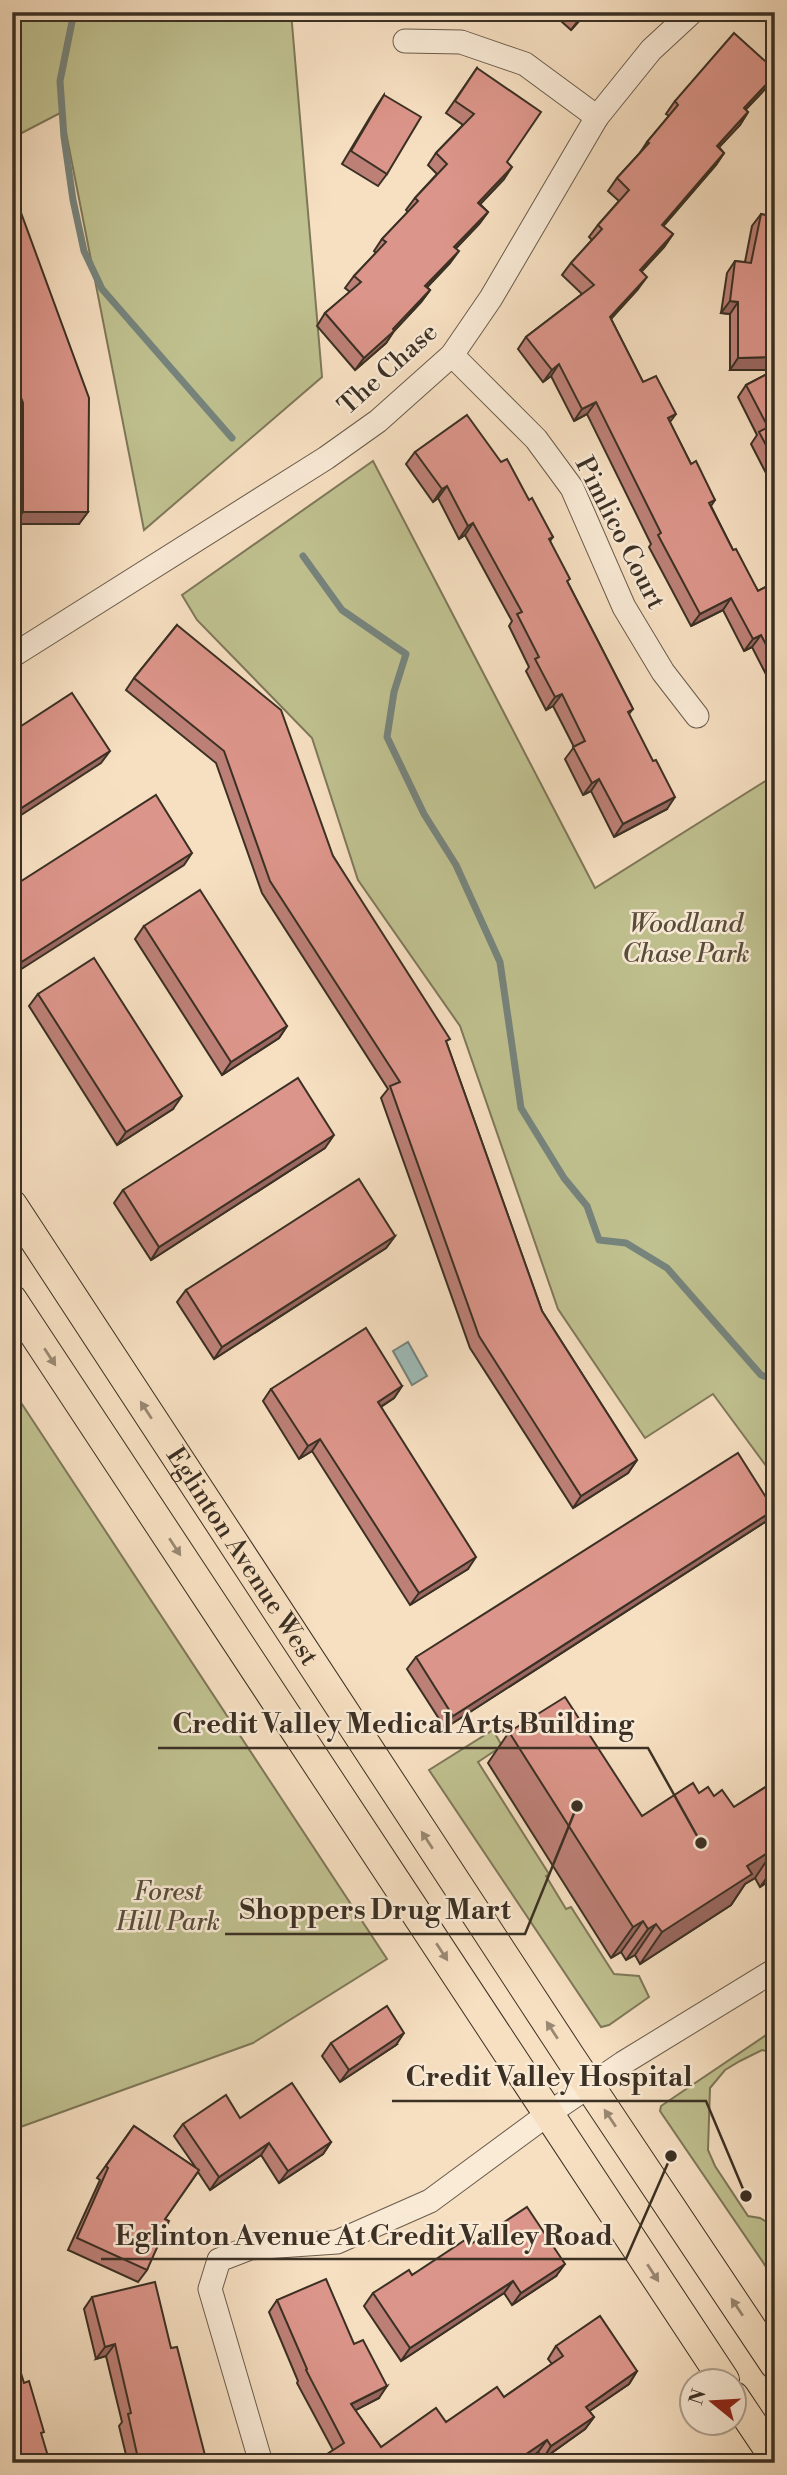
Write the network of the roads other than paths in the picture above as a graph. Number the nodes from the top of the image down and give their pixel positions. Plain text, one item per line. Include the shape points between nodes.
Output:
1 (692, 12) edge
2 (405, 41) dead end
3 (597, 117) junction
4 (452, 355) junction
5 (12, 656) edge
6 (697, 716) dead end
7 (12, 1205) edge
8 (12, 1300) edge
9 (775, 1970) edge
10 (590, 2087) junction
11 (548, 2114) junction
12 (775, 2364) edge
13 (714, 2366) edge
14 (748, 2417) edge
15 (775, 2458) edge
16 (261, 2463) edge

1 - 3 street, The Chase via 651,50
2 - 3 street via 461,42 525,64
3 - 4 street, The Chase via 491,298
4 - 5 street, The Chase via 378,421 336,450
4 - 6 street, Pimlico Court via 536,439 572,488 624,607 663,672
10 -> 7 main road, Eglinton Avenue West
8 -> 11 main road, Eglinton Avenue West
9 - 10 street
10 - 11 street
12 -> 10 main road, Eglinton Avenue West
11 -> 13 main road, Eglinton Avenue West
11 - 16 street via 413,2210 337,2242 250,2248 219,2260 209,2290
14 - 15 main road

